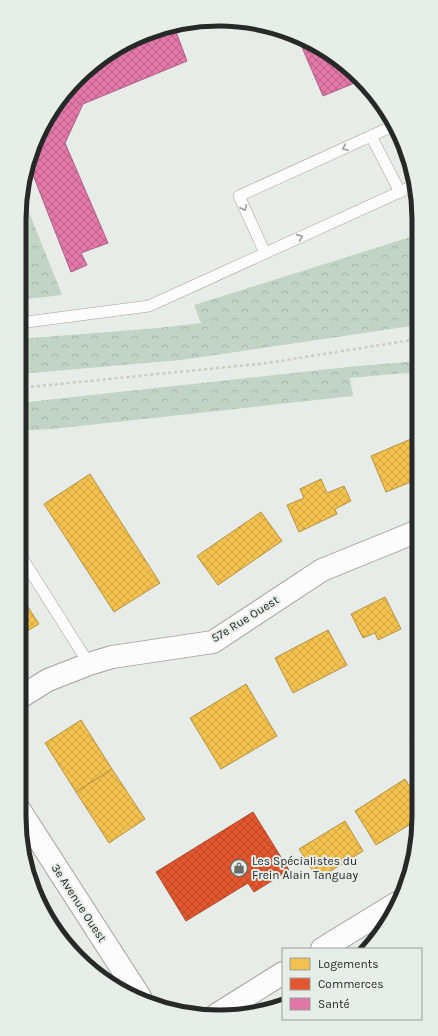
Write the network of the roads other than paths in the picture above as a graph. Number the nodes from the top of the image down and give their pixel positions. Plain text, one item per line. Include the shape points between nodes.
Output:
1 (389, 128) edge
2 (371, 136) junction
3 (409, 188) edge
4 (400, 192) junction
5 (265, 253) junction
6 (26, 322) edge
7 (412, 533) edge
8 (26, 563) edge
9 (89, 664) junction
10 (26, 694) edge
11 (26, 820) edge
12 (389, 908) edge
13 (324, 948) edge
14 (282, 974) edge
15 (136, 991) edge
16 (223, 1010) edge

1 - 2 lane
2 - 4 lane
2 -> 5 lane via 239,196
3 - 4 lane
5 -> 4 lane
5 - 6 lane via 149,306
7 - 9 street, 57e Rue Ouest via 322,570 213,642 112,657
8 - 9 lane
9 - 10 street, 57e Rue Ouest via 48,680
11 - 15 street, 3e Avenue Ouest
12 - 13 street
14 - 16 street

